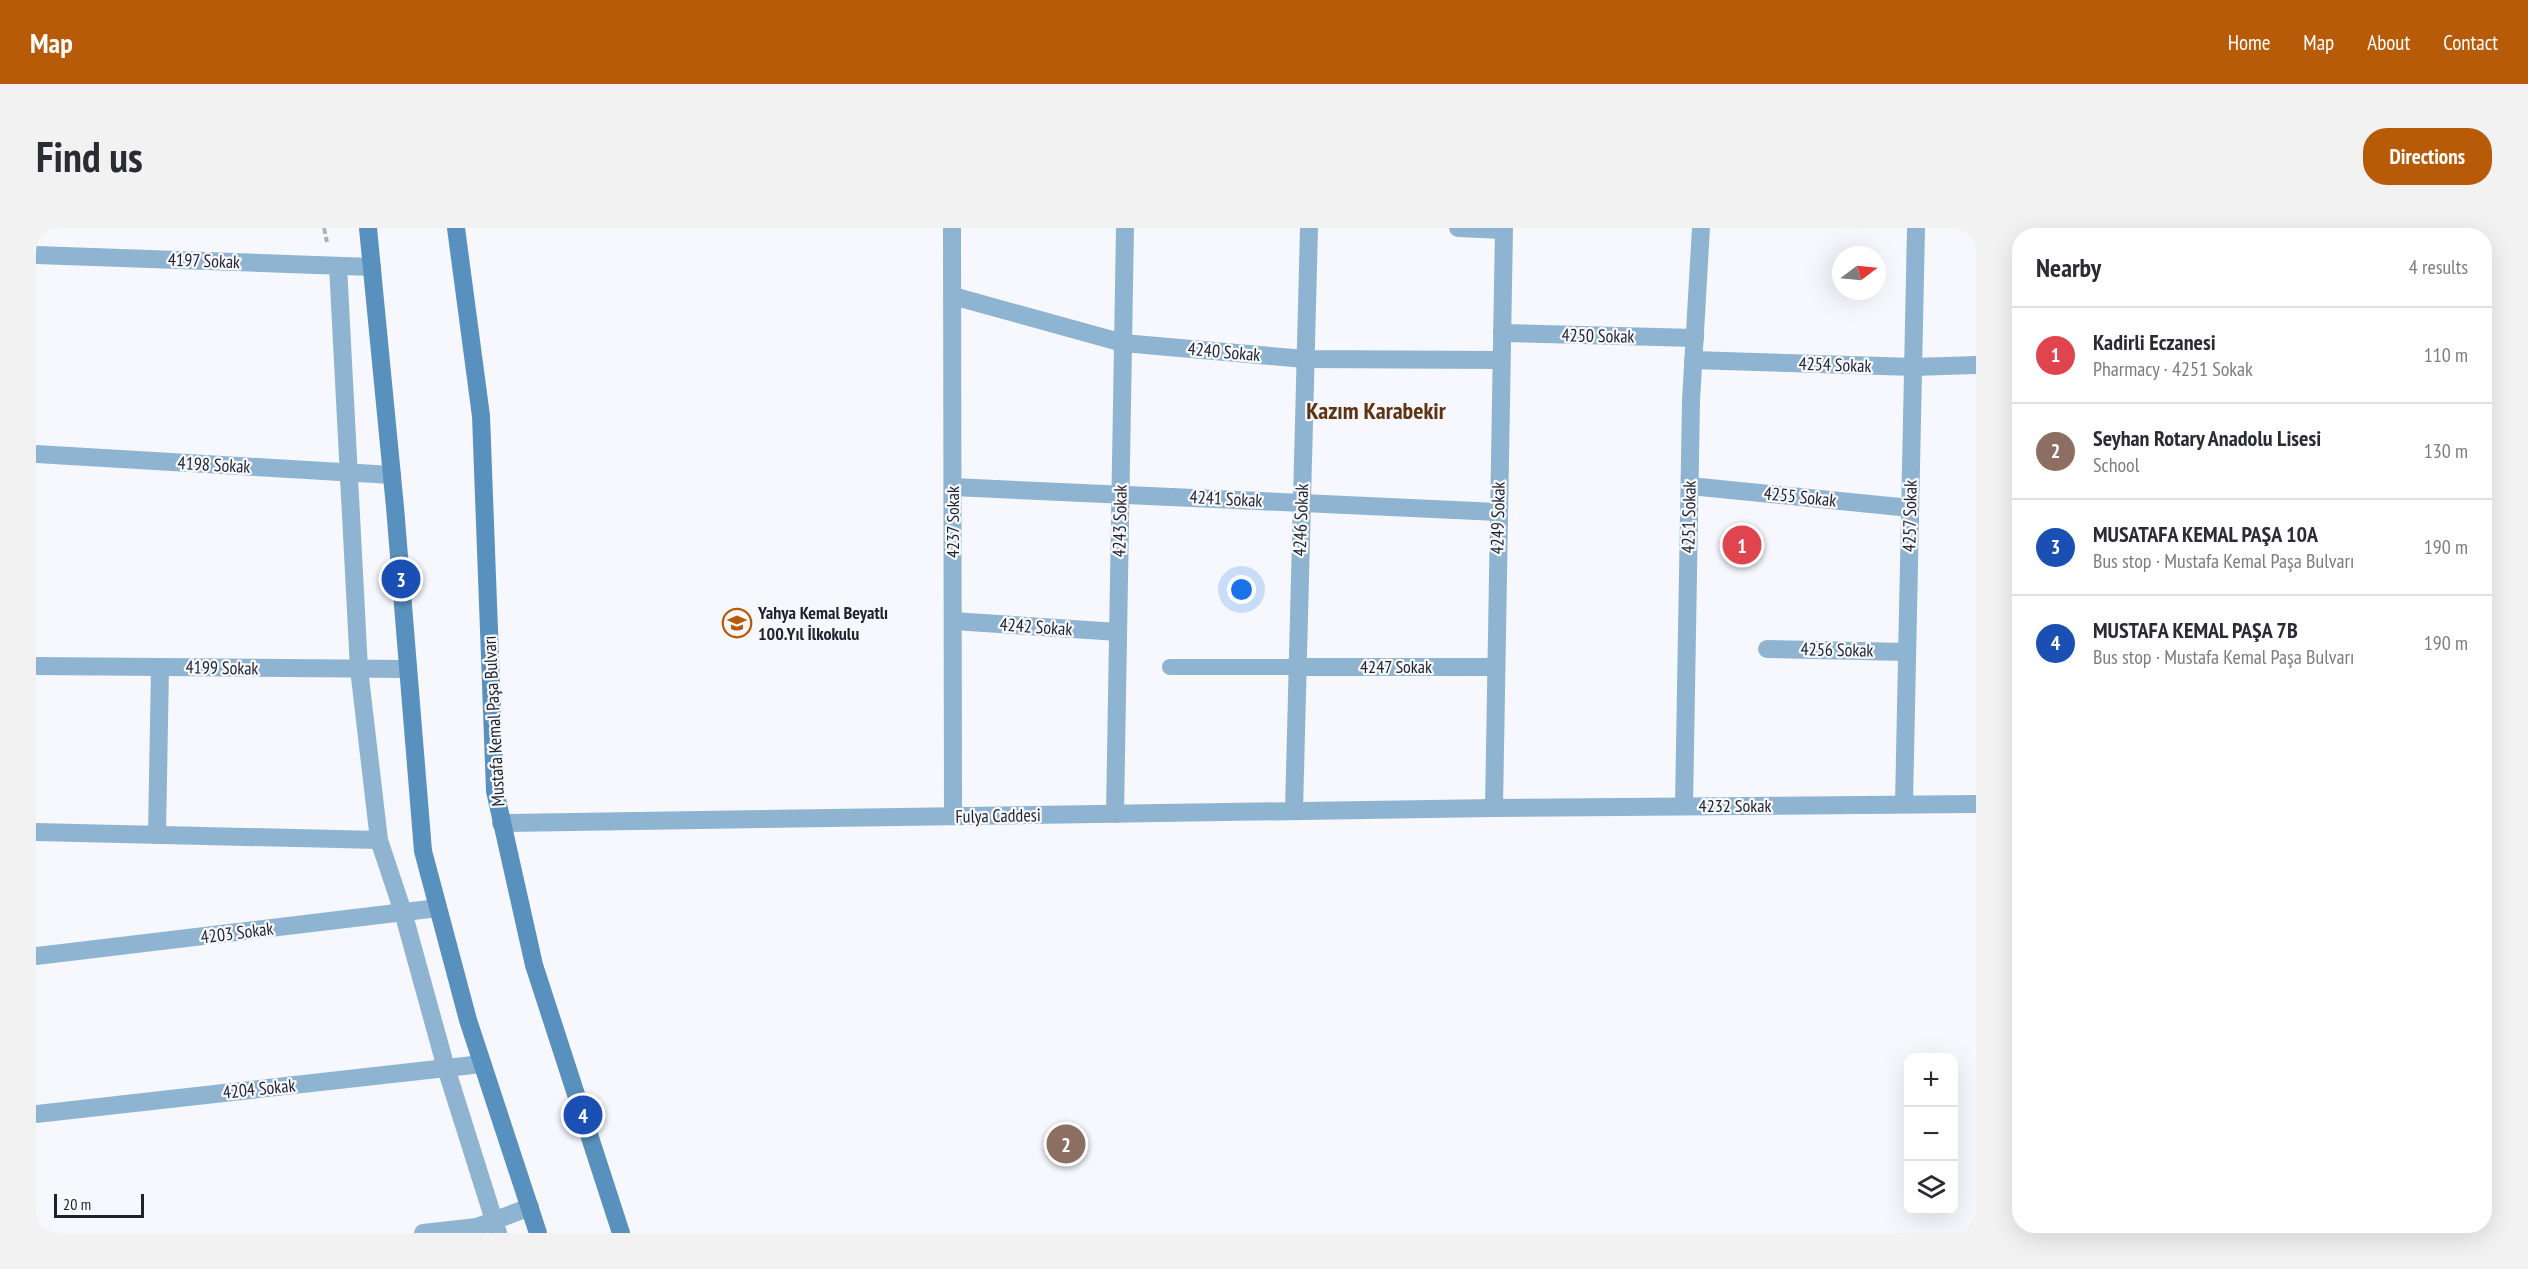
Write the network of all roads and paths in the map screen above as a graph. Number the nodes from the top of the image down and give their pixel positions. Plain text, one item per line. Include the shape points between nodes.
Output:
1 (368, 228) edge
2 (456, 228) edge
3 (952, 228) edge
4 (1125, 228) edge
5 (1309, 228) edge
6 (1458, 228) edge
7 (1701, 228) edge
8 (1916, 228) edge
9 (1504, 229) edge
10 (36, 255) edge
11 (338, 266) junction
12 (372, 267) junction
13 (953, 296) junction
14 (1502, 333) junction
15 (1695, 338) junction
16 (1123, 343) junction
17 (1305, 359) junction
18 (1501, 360) junction
19 (1694, 360) junction
20 (1976, 365) edge
21 (1914, 367) junction
22 (36, 454) edge
23 (348, 472) junction
24 (392, 475) junction
25 (1690, 486) junction
26 (953, 487) junction
27 (1120, 494) junction
28 (1302, 502) junction
29 (1910, 508) junction
30 (1498, 512) junction
31 (953, 621) junction
32 (1118, 632) junction
33 (1767, 648) dead end
34 (1907, 652) junction
35 (36, 666) edge
36 (160, 667) junction
37 (1170, 667) dead end
38 (1296, 667) junction
39 (1496, 667) junction
40 (359, 669) junction
41 (408, 669) junction
42 (1904, 804) junction
43 (1976, 804) edge
44 (1684, 806) junction
45 (1494, 808) junction
46 (1294, 811) junction
47 (1115, 814) junction
48 (953, 816) junction
49 (501, 823) junction
50 (36, 832) edge
51 (157, 834) junction
52 (379, 840) junction
53 (438, 908) junction
54 (403, 912) junction
55 (36, 956) edge
56 (482, 1064) junction
57 (446, 1068) junction
58 (36, 1114) edge
59 (530, 1207) junction
60 (486, 1228) edge
61 (423, 1233) edge
62 (538, 1233) edge
63 (621, 1233) edge

1 - 12 main road
2 - 49 main road, Mustafa Kemal Paşa Bulvarı via 481,416 495,791
3 - 13 street, 4237 Sokak
4 - 16 street, 4243 Sokak
5 - 17 street, 4246 Sokak
6 - 9 street
7 - 15 street, 4251 Sokak
8 - 21 street, 4257 Sokak
9 - 14 street, 4249 Sokak
10 - 11 street, 4197 Sokak
11 - 12 street, 4197 Sokak
11 - 23 street
12 - 24 main road
13 - 16 street, 4240 Sokak
13 - 26 street, 4237 Sokak
14 - 15 street, 4250 Sokak
14 - 18 street, 4249 Sokak
15 - 19 street, 4251 Sokak
16 - 17 street, 4240 Sokak
16 - 27 street, 4243 Sokak
17 - 18 street, 4240 Sokak
17 - 28 street, 4246 Sokak
18 - 30 street, 4249 Sokak
19 - 21 street, 4254 Sokak
19 - 25 street, 4251 Sokak
20 - 21 street, 4254 Sokak
21 - 29 street, 4257 Sokak
22 - 23 street, 4198 Sokak
23 - 24 street, 4198 Sokak
23 - 40 street
24 - 41 main road
25 - 29 street, 4255 Sokak
25 - 44 street, 4251 Sokak
26 - 27 street, 4241 Sokak
26 - 31 street, 4237 Sokak
27 - 28 street, 4241 Sokak
27 - 32 street, 4243 Sokak
28 - 30 street, 4241 Sokak
28 - 38 street, 4246 Sokak
29 - 34 street, 4257 Sokak
30 - 39 street, 4249 Sokak
31 - 32 street, 4242 Sokak
31 - 48 street, 4237 Sokak
32 - 47 street, 4243 Sokak
33 - 34 street, 4256 Sokak
34 - 42 street, 4257 Sokak
35 - 36 street, 4199 Sokak
36 - 40 street, 4199 Sokak
36 - 51 street
37 - 38 lane
38 - 39 street, 4247 Sokak
38 - 46 street, 4246 Sokak
39 - 45 street, 4249 Sokak
40 - 41 street, 4199 Sokak
40 - 52 street
41 - 53 main road via 423,851
42 - 43 street, 4232 Sokak
42 - 44 street, 4232 Sokak
44 - 45 street, 4232 Sokak
45 - 46 street, Fulya Caddesi
46 - 47 street, Fulya Caddesi
47 - 48 street, Fulya Caddesi
48 - 49 street, Fulya Caddesi
49 - 63 main road, Mustafa Kemal Paşa Bulvarı via 534,965
50 - 51 street
51 - 52 street
52 - 54 street
53 - 54 street, 4203 Sokak
53 - 56 main road
54 - 55 street, 4203 Sokak
54 - 57 street
56 - 57 street, 4204 Sokak
56 - 59 main road
57 - 58 street, 4204 Sokak
57 - 60 street
59 - 60 street
59 - 62 main road
60 - 61 street

